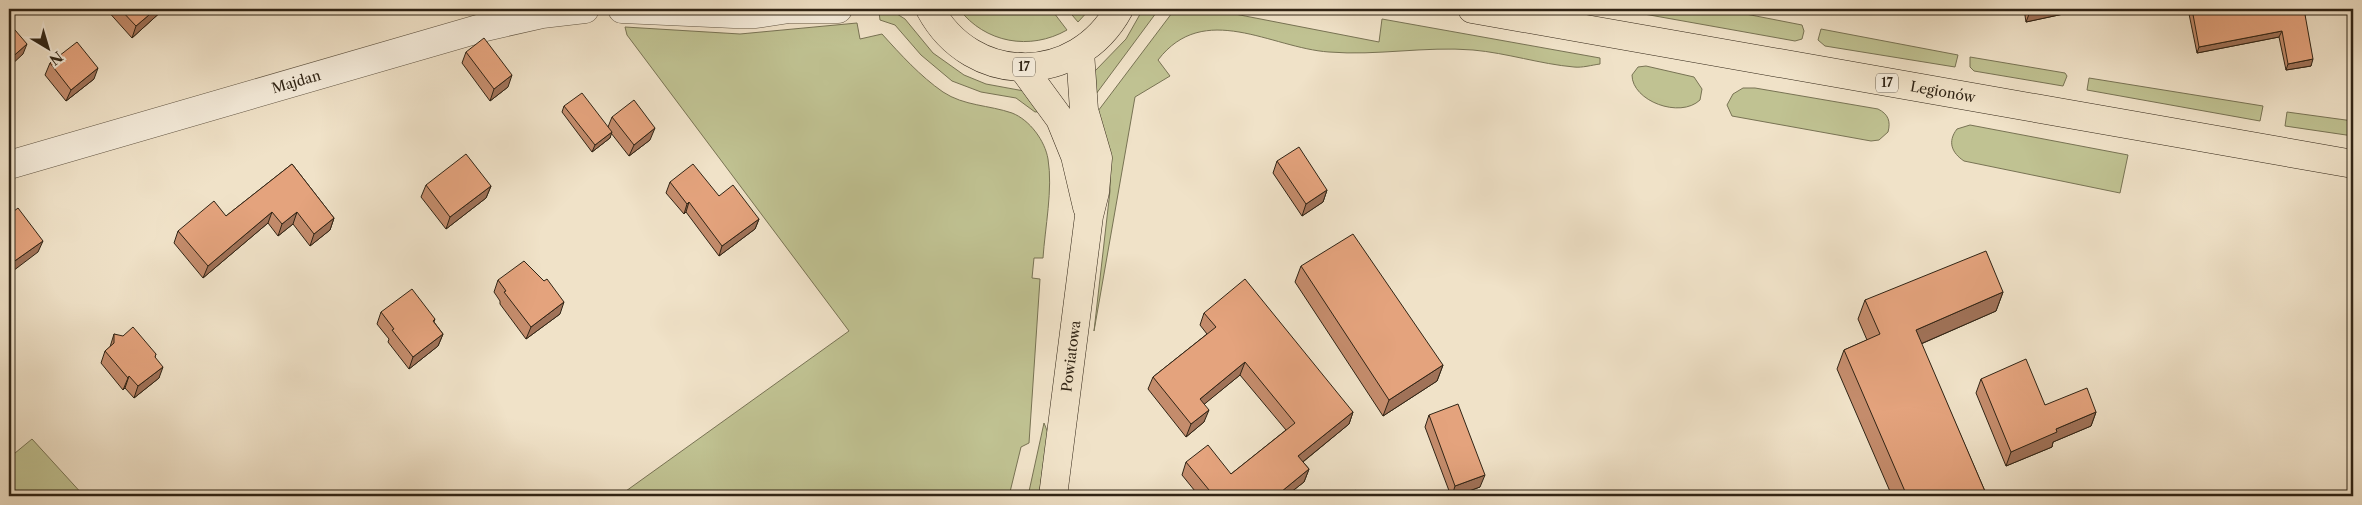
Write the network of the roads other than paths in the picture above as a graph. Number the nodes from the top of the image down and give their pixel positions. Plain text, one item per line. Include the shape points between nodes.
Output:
1 (585, 9) edge
2 (622, 9) edge
3 (789, 9) edge
4 (838, 9) edge
5 (930, 9) edge
6 (1119, 9) edge
7 (1472, 9) edge
8 (1533, 14) edge
9 (1080, 52) junction
10 (1022, 67) junction
11 (2353, 164) edge
12 (9, 165) edge
13 (1089, 216) junction
14 (1053, 496) edge

1 - 12 street, Majdan via 542,14 485,27
2 - 3 street via 734,14
3 - 4 street
5 - 10 main road, 17 via 947,34 972,54 991,62
6 - 9 main road, 17 via 1102,33
7 - 8 main road, Legionów / 17
8 - 11 main road, Legionów / 17
9 - 10 main road, 17 via 1052,64
9 - 13 main road, Powiatowa via 1084,110 1098,158
10 - 13 main road, Powiatowa via 1060,119 1075,156
13 - 14 main road, Powiatowa

